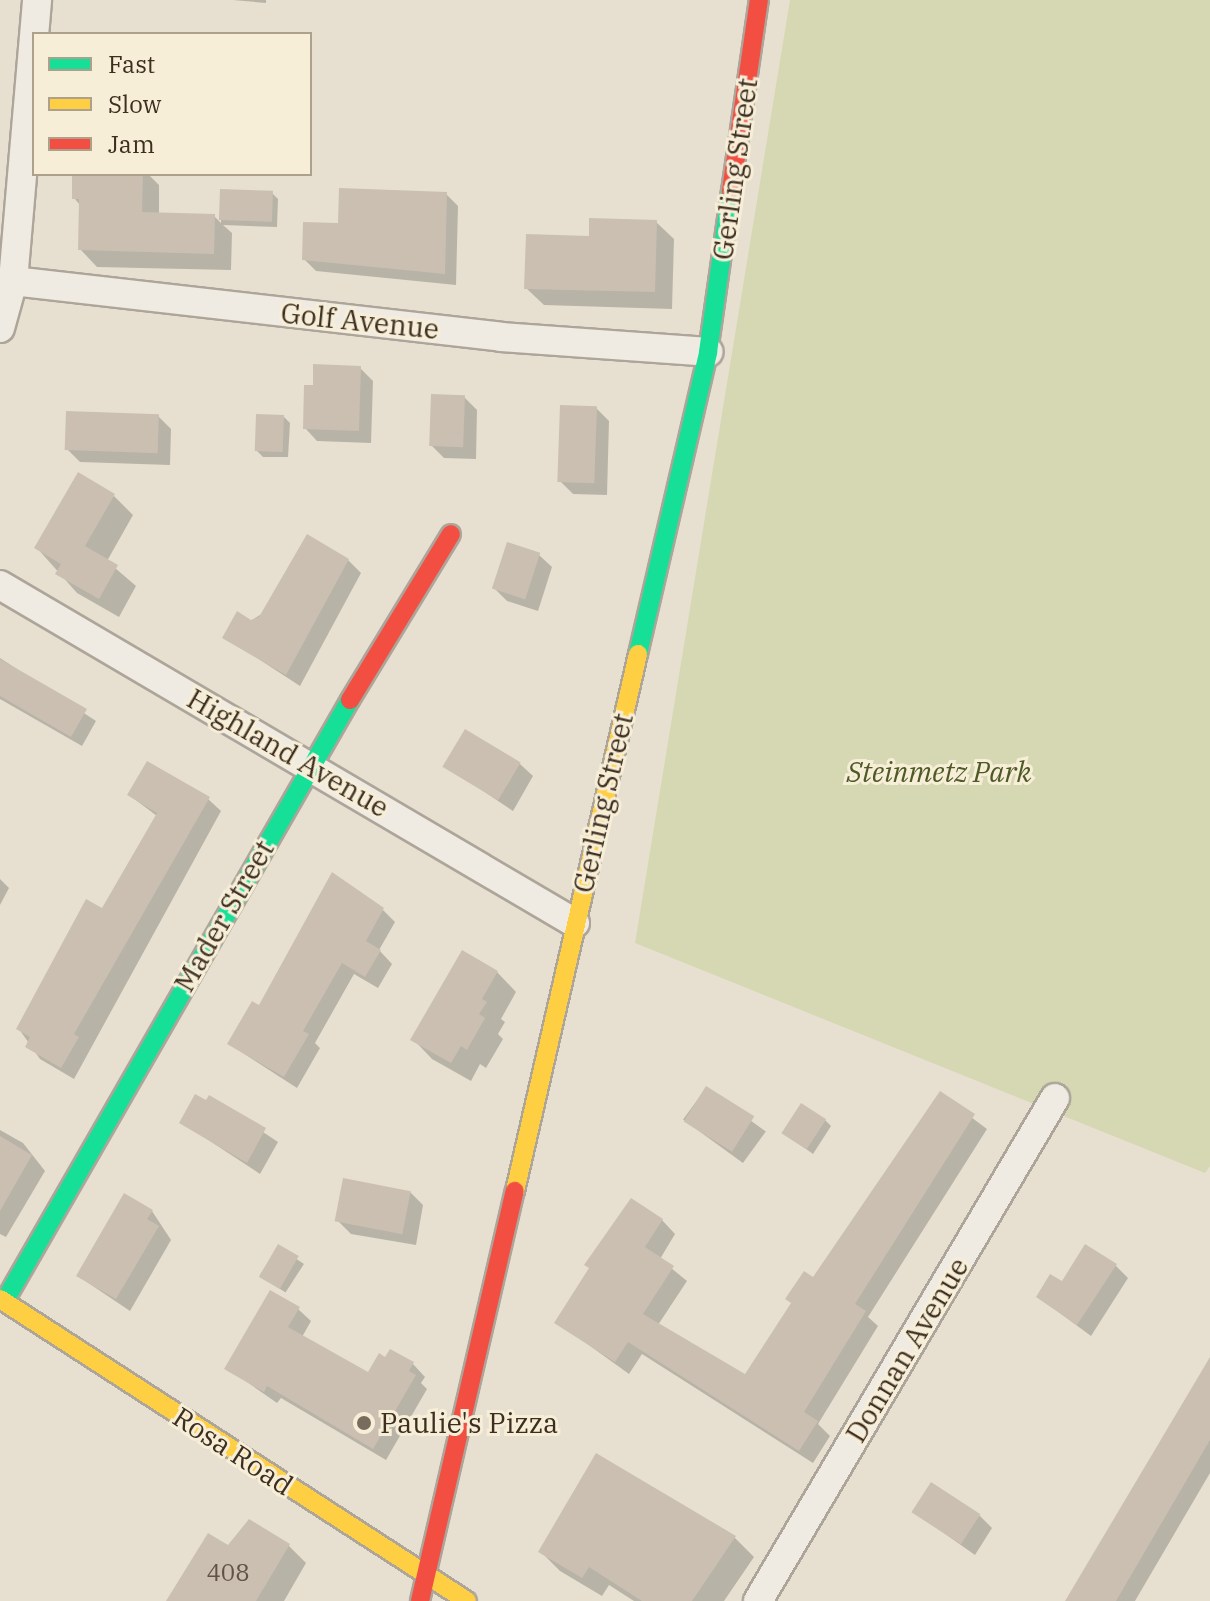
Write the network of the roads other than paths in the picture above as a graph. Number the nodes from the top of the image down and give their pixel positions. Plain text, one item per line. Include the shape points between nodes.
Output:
1 (37, 0) edge
2 (759, 0) edge
3 (34, 32) edge
4 (32, 59) edge
5 (13, 281) junction
6 (0, 328) edge
7 (708, 352) junction
8 (451, 534) dead end
9 (0, 585) edge
10 (310, 765) junction
11 (575, 923) junction
12 (1055, 1098) dead end
13 (2, 1300) edge
14 (425, 1576) junction
15 (420, 1601) edge
16 (467, 1601) edge
17 (758, 1601) edge

1 - 3 street
2 - 7 street, Gerling Street
4 - 5 street
5 - 6 street
5 - 7 street, Golf Avenue via 501,337
7 - 11 street, Gerling Street
8 - 10 street, Mader Street
9 - 10 street, Highland Avenue
10 - 11 street, Highland Avenue
10 - 13 street, Mader Street
11 - 14 street, Gerling Street
12 - 17 street, Donnan Avenue
13 - 14 street, Rosa Road
14 - 15 street, Gerling Street
14 - 16 street, Rosa Road

